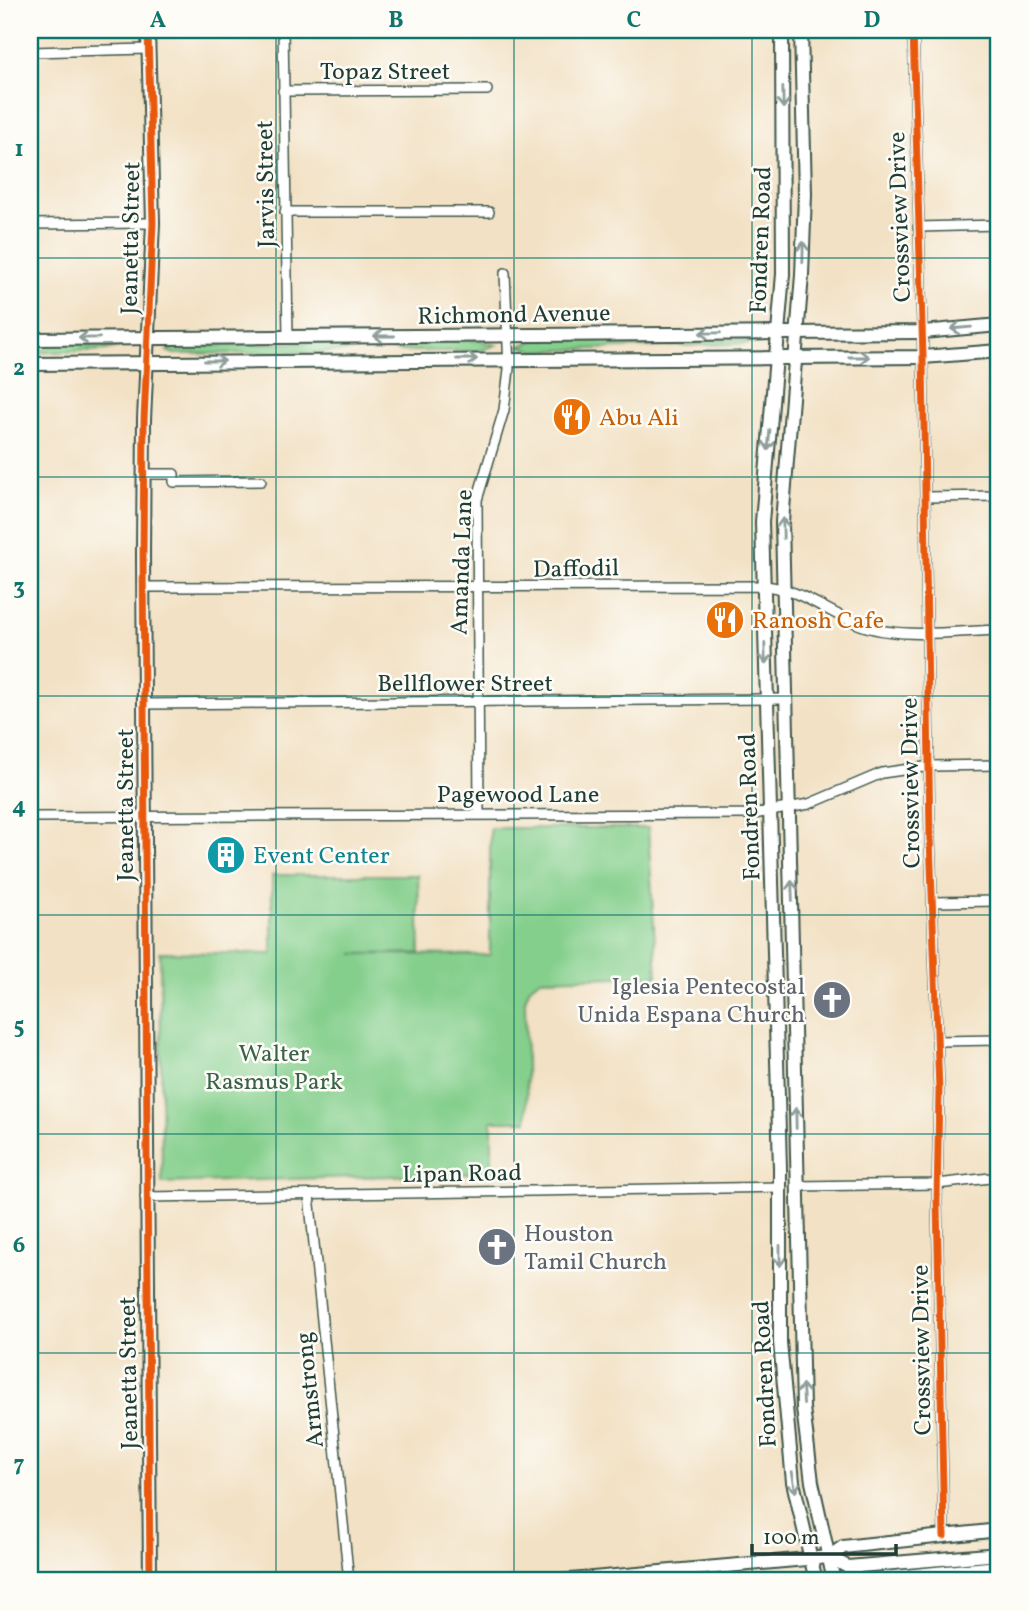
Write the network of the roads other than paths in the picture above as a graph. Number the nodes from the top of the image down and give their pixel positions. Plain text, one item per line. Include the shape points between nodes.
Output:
1 (148, 30) edge
2 (283, 30) edge
3 (782, 30) edge
4 (800, 30) edge
5 (912, 30) edge
6 (148, 49) junction
7 (30, 52) edge
8 (487, 90) dead end
9 (283, 91) junction
10 (804, 172) junction
11 (785, 173) junction
12 (285, 212) junction
13 (489, 212) dead end
14 (153, 223) junction
15 (30, 224) edge
16 (999, 225) edge
17 (919, 227) junction
18 (505, 273) dead end
19 (999, 325) edge
20 (798, 332) junction
21 (923, 332) junction
22 (778, 333) junction
23 (508, 336) junction
24 (148, 337) junction
25 (288, 337) junction
26 (30, 339) edge
27 (999, 351) edge
28 (923, 357) junction
29 (776, 358) junction
30 (796, 358) junction
31 (509, 359) junction
32 (147, 362) junction
33 (30, 364) edge
34 (144, 474) junction
35 (261, 481) dead end
36 (999, 496) edge
37 (926, 497) junction
38 (764, 586) junction
39 (143, 587) junction
40 (785, 587) junction
41 (477, 588) junction
42 (999, 630) edge
43 (925, 631) junction
44 (766, 699) junction
45 (787, 699) junction
46 (478, 703) junction
47 (144, 704) junction
48 (999, 765) edge
49 (931, 766) junction
50 (788, 808) junction
51 (769, 811) junction
52 (479, 813) junction
53 (145, 816) junction
54 (30, 817) edge
55 (999, 901) edge
56 (933, 902) junction
57 (775, 935) junction
58 (793, 936) junction
59 (999, 1040) edge
60 (938, 1041) junction
61 (778, 1054) junction
62 (795, 1055) junction
63 (778, 1106) junction
64 (999, 1177) edge
65 (937, 1184) junction
66 (797, 1186) junction
67 (781, 1187) junction
68 (309, 1195) junction
69 (145, 1197) junction
70 (799, 1255) junction
71 (780, 1342) junction
72 (800, 1342) junction
73 (809, 1457) junction
74 (790, 1458) junction
75 (999, 1530) edge
76 (944, 1536) junction
77 (999, 1544) edge
78 (999, 1554) edge
79 (829, 1557) junction
80 (968, 1557) junction
81 (811, 1559) junction
82 (999, 1569) edge
83 (150, 1581) edge
84 (349, 1581) edge
85 (559, 1581) edge
86 (816, 1581) edge
87 (834, 1581) edge
88 (873, 1581) edge

1 - 6 main road, Jeanetta Street
2 - 9 street, Jarvis Street
3 -> 11 main road, Fondren Road
4 - 10 main road, Fondren Road
5 - 17 street, Crossview Drive
6 - 7 street
6 - 14 main road, Jeanetta Street
8 - 9 street, Topaz Street
9 - 12 street, Jarvis Street
10 - 11 main road
20 -> 10 main road, Fondren Road
11 - 22 main road, Fondren Road
12 - 13 street
12 - 25 street, Jarvis Street
14 - 15 street
14 - 24 main road, Jeanetta Street
16 - 17 street
17 - 21 street, Crossview Drive
18 - 23 street, Amanda Lane
19 -> 21 main road, Richmond Avenue
20 - 21 main road, Richmond Avenue
20 - 22 main road, Richmond Avenue
20 - 30 main road, Fondren Road
21 - 28 street, Crossview Drive
22 -> 23 main road, Richmond Avenue
22 - 29 main road, Fondren Road
23 -> 25 main road, Richmond Avenue
23 - 31 street, Amanda Lane
24 - 25 main road, Richmond Avenue
24 -> 26 main road, Richmond Avenue
24 - 32 main road, Jeanetta Street
27 - 28 main road, Richmond Avenue
30 -> 28 main road, Richmond Avenue
28 - 37 street, Crossview Drive
29 - 30 main road, Richmond Avenue
29 - 31 main road, Richmond Avenue
29 -> 38 main road, Fondren Road via 762,511
40 -> 30 main road, Fondren Road via 783,511
32 -> 31 main road, Richmond Avenue
31 - 41 street, Amanda Lane via 504,410 477,500
32 - 33 main road, Richmond Avenue
32 - 34 main road, Jeanetta Street
34 - 35 street via 174,474 174,482
34 - 39 main road, Jeanetta Street
36 - 37 street
37 - 43 street, Crossview Drive
38 - 40 street, Daffodil
38 - 41 street, Daffodil
38 -> 44 main road, Fondren Road
39 - 41 street, Daffodil
39 - 47 main road, Jeanetta Street
40 - 43 street, Daffodil via 860,625 907,633
40 - 45 main road, Fondren Road
41 - 46 street, Amanda Lane
42 - 43 street, Daffodil
43 - 49 street, Crossview Drive
44 - 45 street, Bellflower Street
44 - 46 street, Bellflower Street
44 - 51 main road, Fondren Road
45 - 50 main road, Fondren Road
46 - 47 street, Bellflower Street
46 - 52 street, Amanda Lane
47 - 53 main road, Jeanetta Street
48 - 49 street, Pagewood Lane
49 - 50 street, Pagewood Lane via 882,773 809,804
49 - 56 street, Crossview Drive
50 - 51 street, Pagewood Lane
58 -> 50 main road, Fondren Road
51 - 52 street, Pagewood Lane
51 - 57 main road, Fondren Road
52 - 53 street, Pagewood Lane
53 - 54 street, Pagewood Lane
53 - 69 main road, Jeanetta Street
55 - 56 street
56 - 60 street, Crossview Drive
57 - 58 main road
57 - 61 main road, Fondren Road
58 - 62 main road, Fondren Road
59 - 60 street
60 - 65 street, Crossview Drive
61 - 62 main road
61 - 63 main road, Fondren Road
66 -> 62 main road, Fondren Road
63 - 66 main road via 789,1173
63 - 67 main road, Fondren Road
64 - 65 street
65 - 66 street
65 - 76 street, Crossview Drive
66 - 70 main road, Fondren Road
67 - 68 street, Lipan Road
67 - 70 main road via 788,1196 789,1226
67 -> 71 main road, Fondren Road
68 - 69 street, Lipan Road
68 - 84 street, Armstrong
69 - 83 main road, Jeanetta Street
70 - 72 main road, Fondren Road
71 - 72 main road
71 - 74 main road, Fondren Road
73 -> 72 main road, Fondren Road
73 - 74 main road
73 - 79 main road, Fondren Road
74 -> 81 main road, Fondren Road
75 - 76 main road
76 - 79 main road via 843,1547
77 - 80 main road
78 - 80 main road
79 - 80 main road via 848,1567
79 - 81 main road
79 - 87 main road, Fondren Road
81 - 85 main road
81 - 86 main road, Fondren Road
82 - 88 highway

